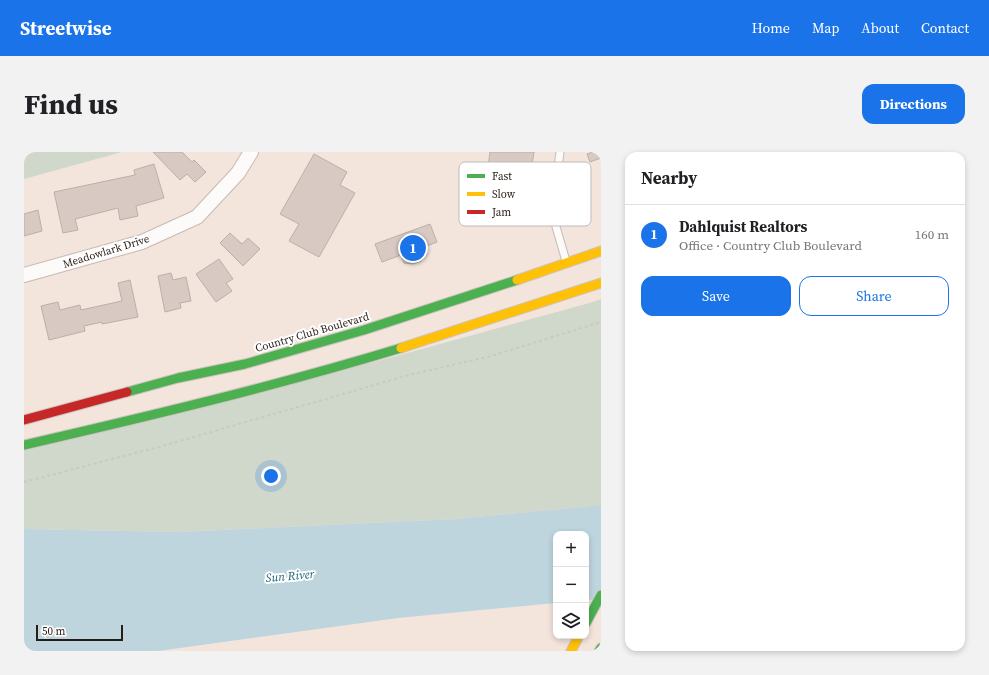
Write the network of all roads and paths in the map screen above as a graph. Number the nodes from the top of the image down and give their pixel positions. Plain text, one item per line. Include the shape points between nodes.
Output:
1 (251, 152) edge
2 (560, 152) edge
3 (559, 162) edge
4 (556, 226) edge
5 (601, 251) edge
6 (566, 263) junction
7 (24, 275) edge
8 (601, 283) edge
9 (601, 323) edge
10 (24, 420) edge
11 (24, 445) edge
12 (24, 482) edge
13 (601, 595) edge
14 (589, 617) edge
15 (577, 639) edge
16 (601, 648) edge
17 (571, 651) edge
18 (599, 651) edge

1 - 7 street, Meadowlark Drive via 238,174 197,217 142,242
2 - 3 lane
4 - 6 lane
5 - 6 main road, Country Club Boulevard
6 - 10 main road, Country Club Boulevard via 364,330 245,364 178,378
8 - 11 main road via 372,356 234,394
9 - 12 path via 491,356 409,374 166,445
13 - 14 main road
15 - 17 main road
16 - 18 main road

